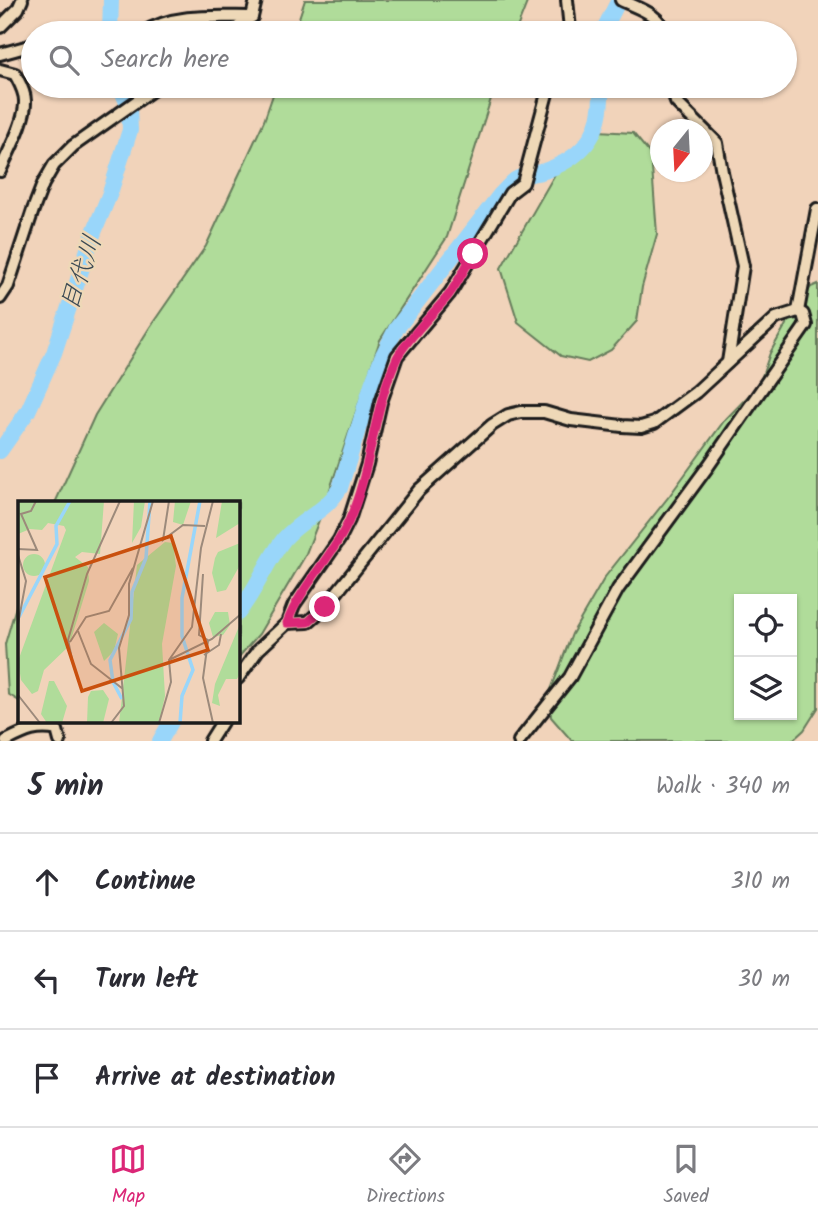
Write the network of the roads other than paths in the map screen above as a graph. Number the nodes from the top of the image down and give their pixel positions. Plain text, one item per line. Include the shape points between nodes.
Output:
1 (22, 0) edge
2 (256, 0) edge
3 (567, 0) edge
4 (621, 0) edge
5 (252, 17) junction
6 (176, 21) edge
7 (246, 21) edge
8 (569, 21) edge
9 (660, 21) edge
10 (0, 27) edge
11 (21, 48) edge
12 (0, 54) edge
13 (0, 70) edge
14 (21, 85) edge
15 (24, 98) edge
16 (141, 98) edge
17 (546, 98) edge
18 (675, 98) edge
19 (0, 171) edge
20 (817, 209) edge
21 (0, 298) edge
22 (797, 311) junction
23 (728, 362) junction
24 (287, 623) junction
25 (240, 675) edge
26 (221, 724) edge
27 (6, 741) edge
28 (60, 741) edge
29 (210, 741) edge
30 (519, 741) edge

1 - 10 street
2 - 5 street
3 - 8 street
4 - 9 street
5 - 6 street
5 - 7 street
11 - 12 street
13 - 14 street via 15,74
15 - 19 street via 18,129
16 - 21 street via 54,165
17 - 24 street via 523,183 510,193 450,293 397,356 349,520
18 - 23 street via 717,143 743,266
20 - 22 street
22 - 23 street via 776,318
22 - 30 street via 806,325 618,589 570,677
23 - 24 street via 666,415 640,427 571,420 544,412 508,415 474,438 419,490 325,607 308,622
24 - 25 street
26 - 29 street
27 - 28 street via 47,727 57,730

